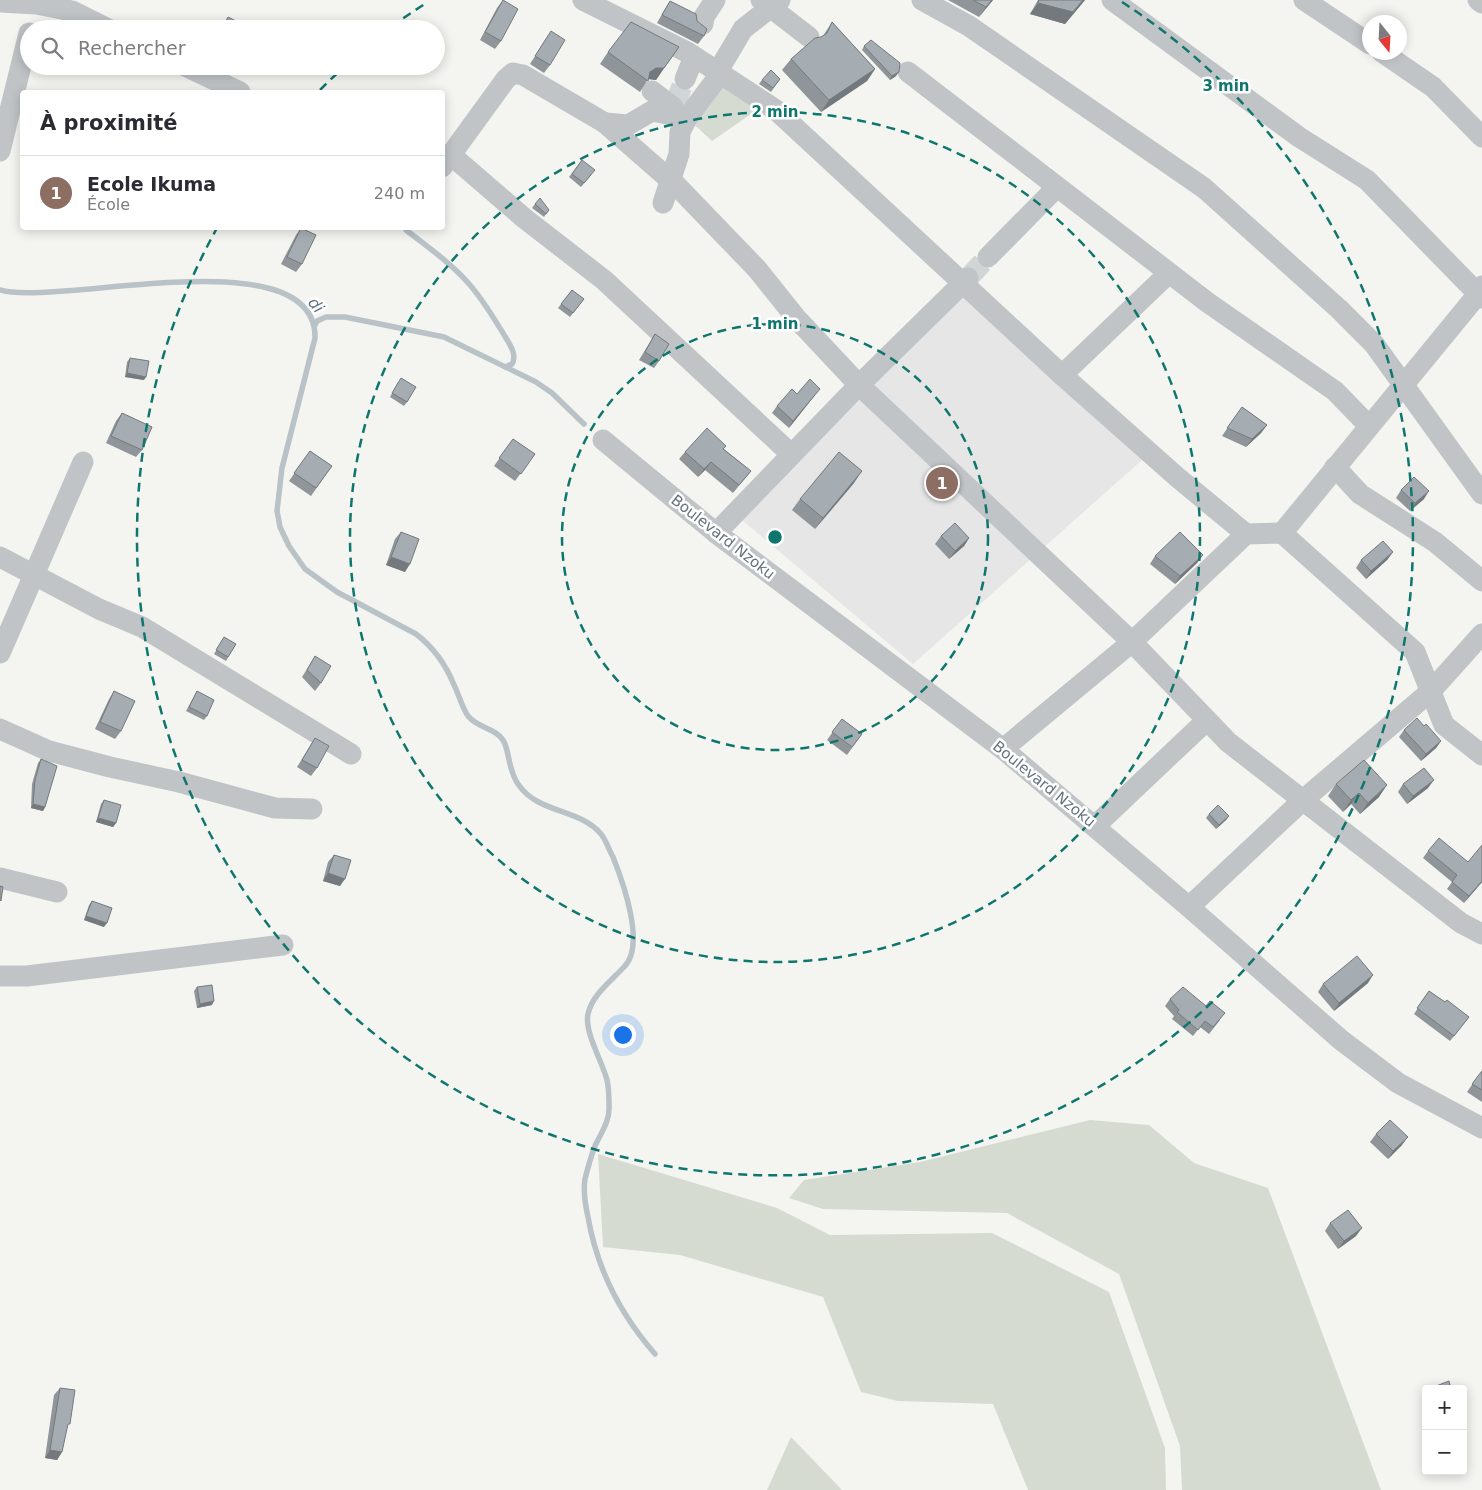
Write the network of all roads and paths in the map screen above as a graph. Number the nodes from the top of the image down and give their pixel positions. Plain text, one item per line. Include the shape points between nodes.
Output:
1 (90, 0) edge
2 (583, 0) edge
3 (715, 0) edge
4 (922, 0) edge
5 (1112, 0) edge
6 (1304, 0) edge
7 (1478, 0) edge
8 (0, 2) edge
9 (36, 2) edge
10 (771, 2) edge
11 (1482, 3) edge
12 (72, 11) junction
13 (32, 20) edge
14 (90, 20) edge
15 (703, 24) edge
16 (809, 37) dead end
17 (1362, 39) edge
18 (694, 56) junction
19 (1394, 60) edge
20 (20, 70) edge
21 (720, 72) junction
22 (908, 72) dead end
23 (204, 75) edge
24 (685, 79) tunnel mouth
25 (236, 90) edge
26 (652, 91) dead end
27 (676, 111) junction
28 (605, 123) junction
29 (1482, 137) edge
30 (0, 151) edge
31 (679, 154) junction
32 (447, 161) edge
33 (671, 181) junction
34 (1056, 188) junction
35 (663, 203) dead end
36 (699, 208) junction
37 (988, 257) tunnel mouth
38 (1169, 273) junction
39 (965, 281) junction
40 (1481, 292) edge
41 (1062, 375) junction
42 (858, 384) junction
43 (1403, 385) junction
44 (1369, 426) junction
45 (602, 440) dead end
46 (791, 454) junction
47 (83, 462) dead end
48 (1335, 467) junction
49 (1482, 494) edge
50 (716, 533) junction
51 (1282, 533) junction
52 (1246, 534) junction
53 (0, 557) edge
54 (35, 574) junction
55 (1482, 581) edge
56 (1482, 634) edge
57 (1132, 642) junction
58 (0, 653) edge
59 (1431, 691) junction
60 (1206, 721) junction
61 (0, 729) edge
62 (1003, 749) junction
63 (351, 754) dead end
64 (1482, 755) edge
65 (1304, 800) junction
66 (312, 809) dead end
67 (1095, 826) junction
68 (0, 878) edge
69 (57, 892) dead end
70 (1189, 907) junction
71 (1482, 934) edge
72 (283, 945) dead end
73 (0, 976) edge
74 (1482, 1128) edge

1 - 12 street
2 - 18 street
3 - 15 street
4 - 43 street via 970,26 1204,188 1339,309 1374,344
5 - 40 street via 1299,138 1367,180
6 - 17 street
7 - 11 street
8 - 9 street
9 - 12 street
9 - 13 street
10 - 16 street
10 - 21 street via 743,29
12 - 14 street
18 - 21 street
18 - 24 street
19 - 29 street via 1433,87
20 - 30 street
21 - 27 street
21 - 39 street via 776,110
22 - 34 street
23 - 25 street
26 - 27 street
27 - 28 street via 652,111 628,125
27 - 31 street via 680,132
28 - 32 street via 523,75 513,73
28 - 33 street
31 - 33 street
31 - 36 street
32 - 46 street via 604,280
33 - 35 street
33 - 36 street
34 - 37 street
34 - 38 street
36 - 42 street
38 - 41 street
38 - 44 street via 1336,390
39 - 41 street
39 - 42 street
40 - 43 street
41 - 52 street
42 - 46 street
42 - 57 street
43 - 44 street
43 - 49 street
44 - 48 street
45 - 50 street, Boulevard Nzoku
46 - 50 street
47 - 54 street
48 - 51 street
48 - 55 street via 1360,494 1435,542
50 - 62 street, Boulevard Nzoku
51 - 52 street
51 - 59 street via 1415,652
52 - 57 street
53 - 54 street
54 - 58 street
54 - 63 street via 99,609 142,627
56 - 59 street
57 - 60 street
57 - 62 street
59 - 64 street via 1444,725
59 - 65 street
60 - 65 street via 1248,759
60 - 67 street
61 - 66 street via 49,751 110,767 275,808
62 - 67 street, Boulevard Nzoku
65 - 70 street
65 - 71 street via 1461,922
67 - 70 street, Boulevard Nzoku
68 - 69 street
70 - 74 street, Boulevard Nzoku via 1372,1065 1398,1084
72 - 73 street via 27,976

